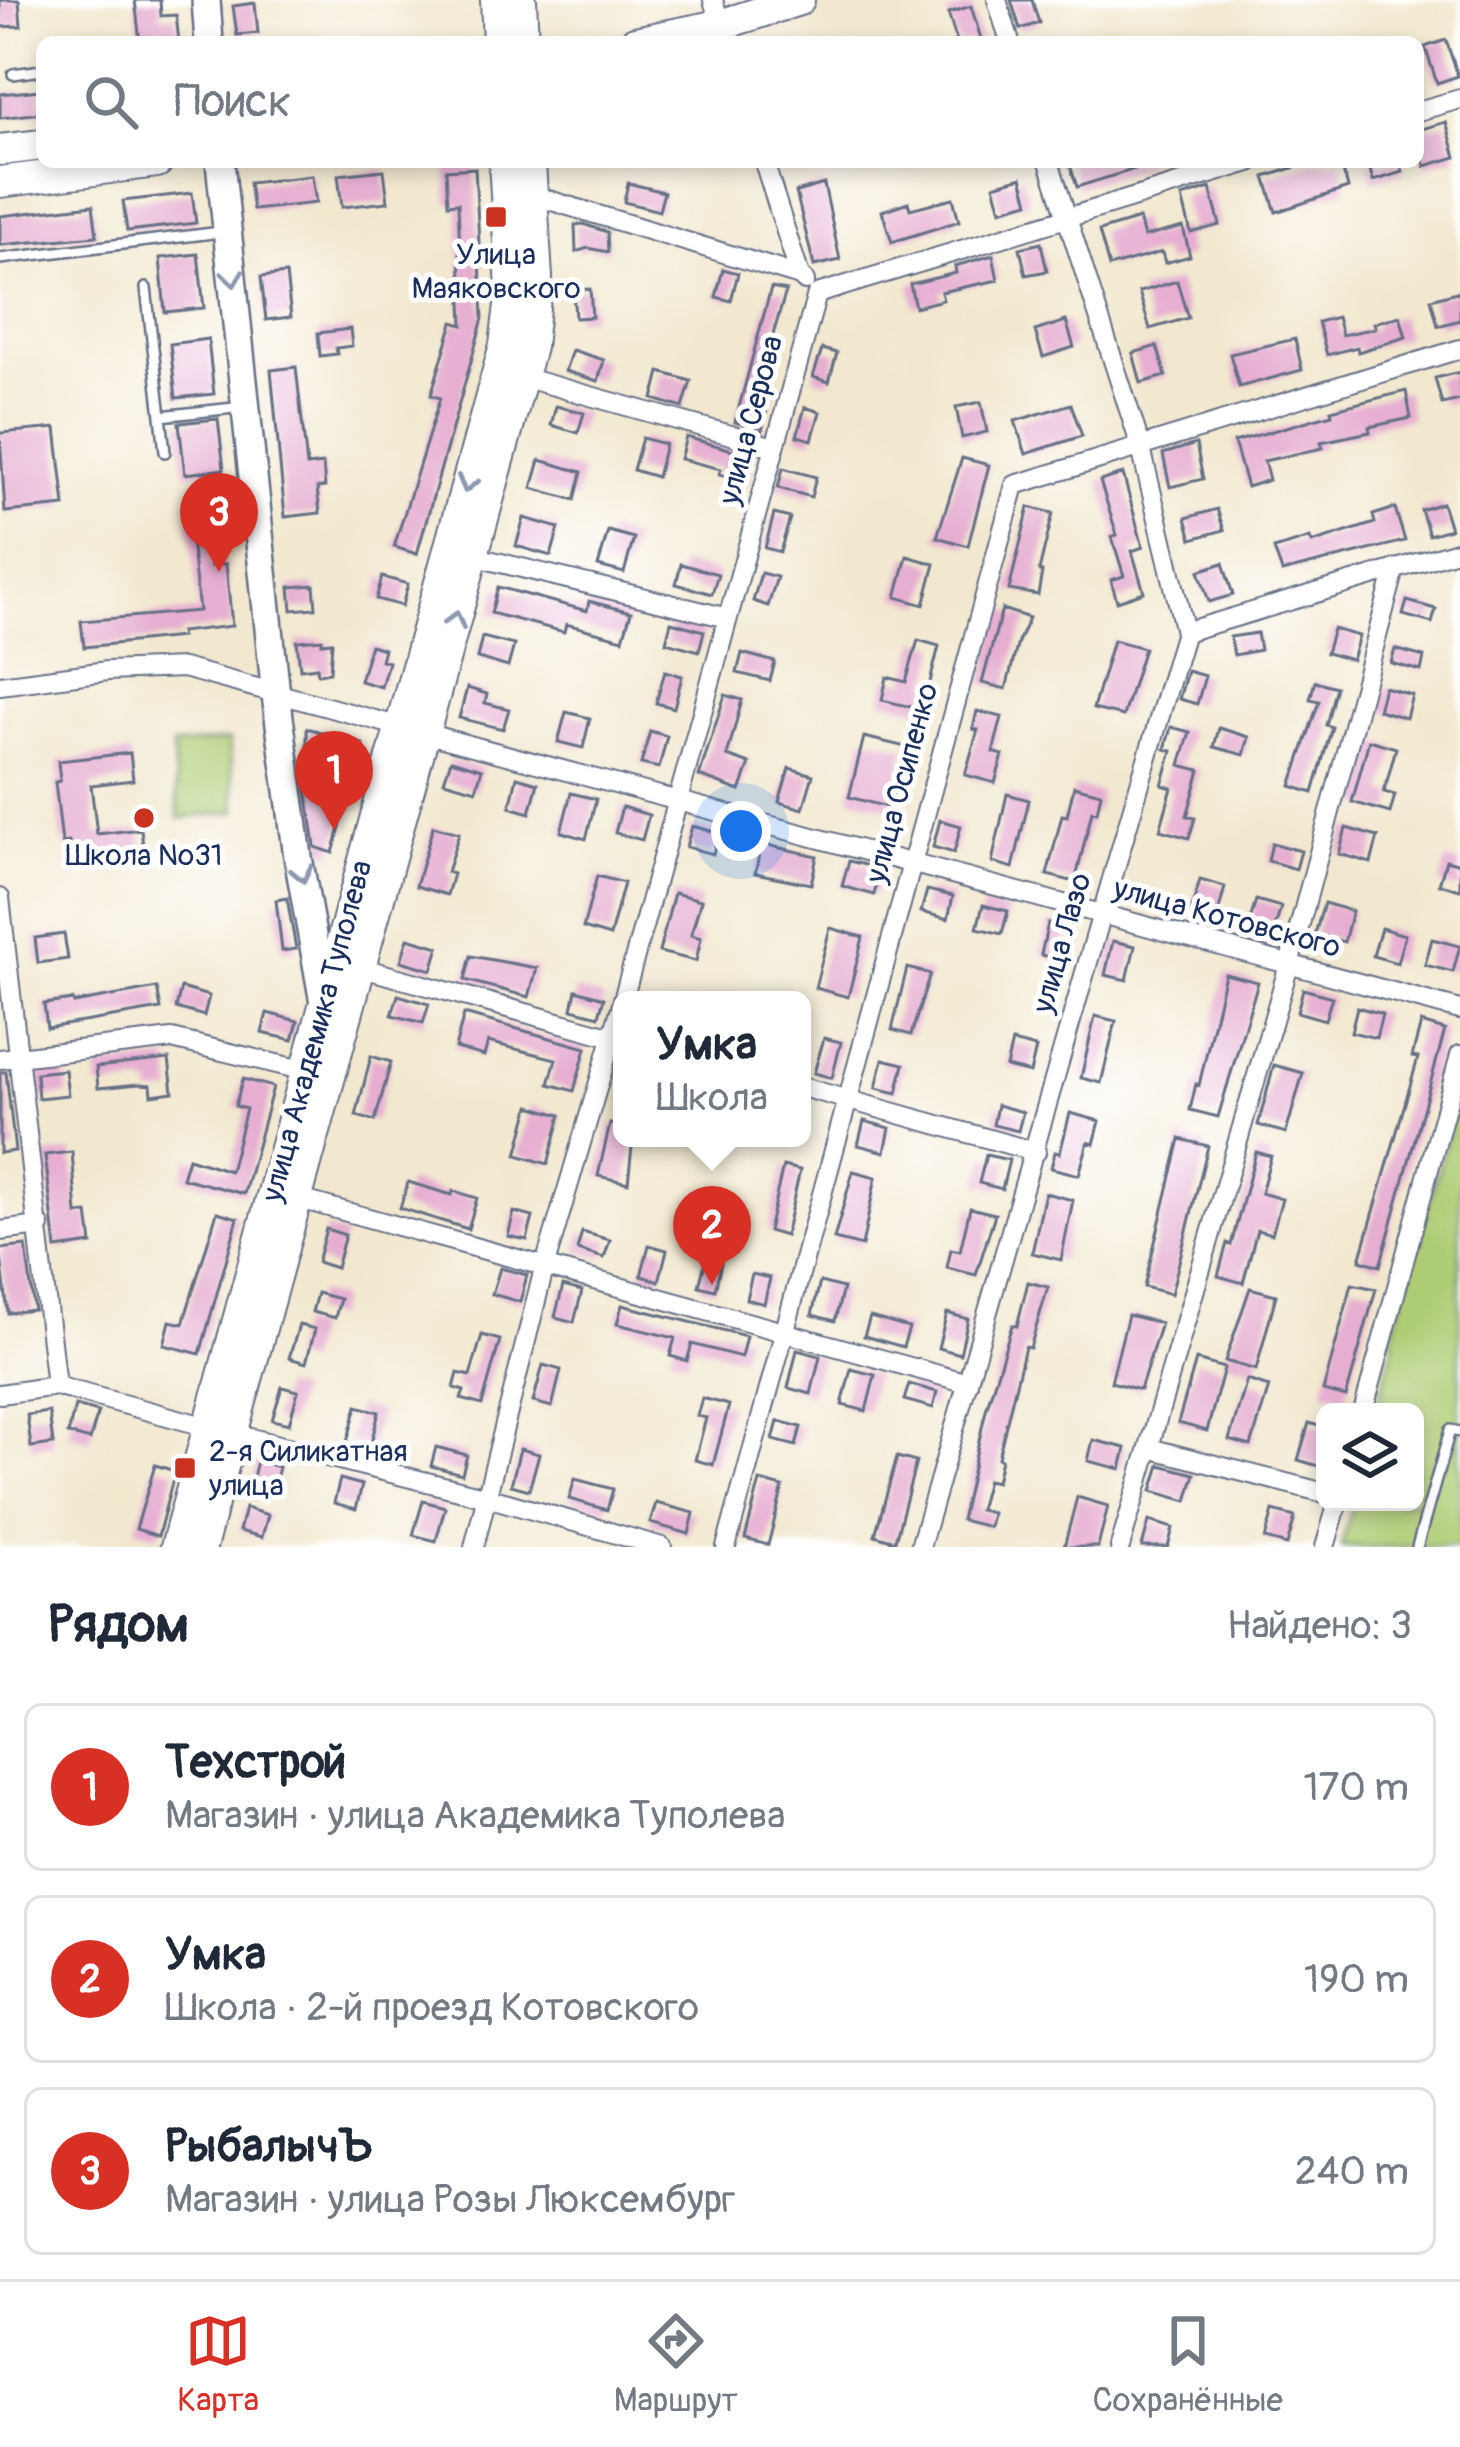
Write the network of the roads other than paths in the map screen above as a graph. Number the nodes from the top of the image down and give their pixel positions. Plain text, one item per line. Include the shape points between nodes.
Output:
1 (206, 0) edge
2 (496, 0) edge
3 (521, 0) edge
4 (799, 0) edge
5 (997, 0) edge
6 (720, 22) edge
7 (209, 36) edge
8 (498, 36) edge
9 (524, 36) edge
10 (660, 36) edge
11 (1008, 36) edge
12 (36, 71) edge
13 (13, 74) dead end
14 (1460, 99) edge
15 (1424, 109) edge
16 (36, 146) edge
17 (0, 150) edge
18 (53, 168) edge
19 (221, 168) edge
20 (504, 168) edge
21 (530, 168) edge
22 (766, 168) edge
23 (1051, 168) edge
24 (1231, 168) edge
25 (0, 182) edge
26 (532, 195) junction
27 (1067, 219) junction
28 (228, 231) junction
29 (0, 259) edge
30 (800, 276) junction
31 (146, 288) dead end
32 (817, 294) junction
33 (1460, 349) edge
34 (522, 377) junction
35 (248, 406) junction
36 (161, 416) junction
37 (1140, 444) junction
38 (774, 447) junction
39 (165, 452) dead end
40 (1460, 550) edge
41 (472, 556) junction
42 (1395, 569) junction
43 (728, 618) junction
44 (1185, 632) junction
45 (0, 685) edge
46 (277, 695) junction
47 (412, 730) junction
48 (677, 800) junction
49 (912, 862) junction
50 (0, 898) edge
51 (1100, 915) junction
52 (4, 965) edge
53 (1289, 965) junction
54 (359, 967) junction
55 (625, 991) edge
56 (1460, 1010) edge
57 (334, 1011) junction
58 (613, 1037) edge
59 (613, 1051) edge
60 (1460, 1055) edge
61 (10, 1058) edge
62 (306, 1071) junction
63 (811, 1089) edge
64 (846, 1099) junction
65 (1036, 1152) junction
66 (296, 1198) junction
67 (40, 1226) junction
68 (0, 1232) edge
69 (545, 1264) junction
70 (782, 1330) junction
71 (968, 1383) junction
72 (56, 1386) junction
73 (0, 1394) edge
74 (1365, 1403) edge
75 (220, 1431) junction
76 (1460, 1432) edge
77 (1149, 1448) junction
78 (1316, 1490) edge
79 (487, 1498) junction
80 (1335, 1511) edge
81 (176, 1547) edge
82 (200, 1547) edge
83 (474, 1547) edge
84 (662, 1547) edge
85 (726, 1547) edge
86 (920, 1547) edge
87 (1120, 1547) edge
88 (1325, 1547) edge
89 (1417, 1547) edge

1 - 7 street
2 - 8 main road
3 - 9 main road
4 - 6 main road
5 - 11 street
6 - 10 main road
12 - 13 lane
14 - 15 street
16 - 17 main road
18 - 25 main road
19 - 28 street
20 -> 47 main road, улица Академика Туполева via 510,317
21 - 26 main road, улица Академика Туполева
22 - 30 street
23 - 27 street
24 - 27 street
26 - 30 street
26 - 34 main road, улица Академика Туполева via 536,294
27 - 32 street
27 - 37 street
28 - 29 lane
28 -> 35 street
30 - 32 street
31 - 36 lane
32 - 38 street, улица Серова
33 - 37 street, улица Осипенко
34 - 38 street
34 - 41 main road, улица Академика Туполева
35 - 36 lane
35 - 46 street
36 - 39 lane
37 - 44 street
37 - 49 street, улица Осипенко via 1015,485
38 - 43 street, улица Серова
40 - 42 street
41 - 43 street
47 -> 41 main road, улица Академика Туполева
42 - 44 street
42 - 53 street
43 - 48 street, улица Серова
44 - 51 street, улица Лазо
45 - 46 street, улица Котовского via 183,668
46 - 47 street, улица Котовского
46 -> 57 street
47 - 48 street, улица Котовского
47 - 54 main road, улица Академика Туполева
47 - 57 main road, улица Академика Туполева
48 - 49 street, улица Котовского
48 - 55 street, улица Серова
49 - 51 street, улица Котовского
49 - 64 street, улица Осипенко
50 - 52 street
51 - 53 street, улица Котовского
51 - 65 street, улица Лазо
52 - 61 street
53 - 56 street, улица Котовского
53 - 77 street
54 - 57 main road, улица Академика Туполева
54 - 58 street
57 - 62 main road, улица Академика Туполева
57 - 66 main road, улица Академика Туполева
59 - 69 street, улица Серова
60 - 74 street
61 - 62 street via 172,1039
61 - 67 street
62 - 75 main road, улица Академика Туполева
63 - 64 street
64 - 65 street
64 - 70 street, улица Осипенко
65 - 71 street, улица Лазо
66 - 69 street
66 - 75 main road, улица Академика Туполева
67 - 68 street
67 - 72 street
69 - 70 street
69 - 79 street, улица Серова
70 - 71 street
70 - 85 street, улица Осипенко
71 - 86 street, улица Лазо
72 - 73 street
72 - 75 street
75 - 79 street
75 - 81 main road, улица Академика Туполева
75 - 82 main road, улица Академика Туполева
76 - 89 lane via 1450,1430
77 - 78 street
77 - 87 street
79 - 83 street, улица Серова
79 - 84 street
80 - 88 street

